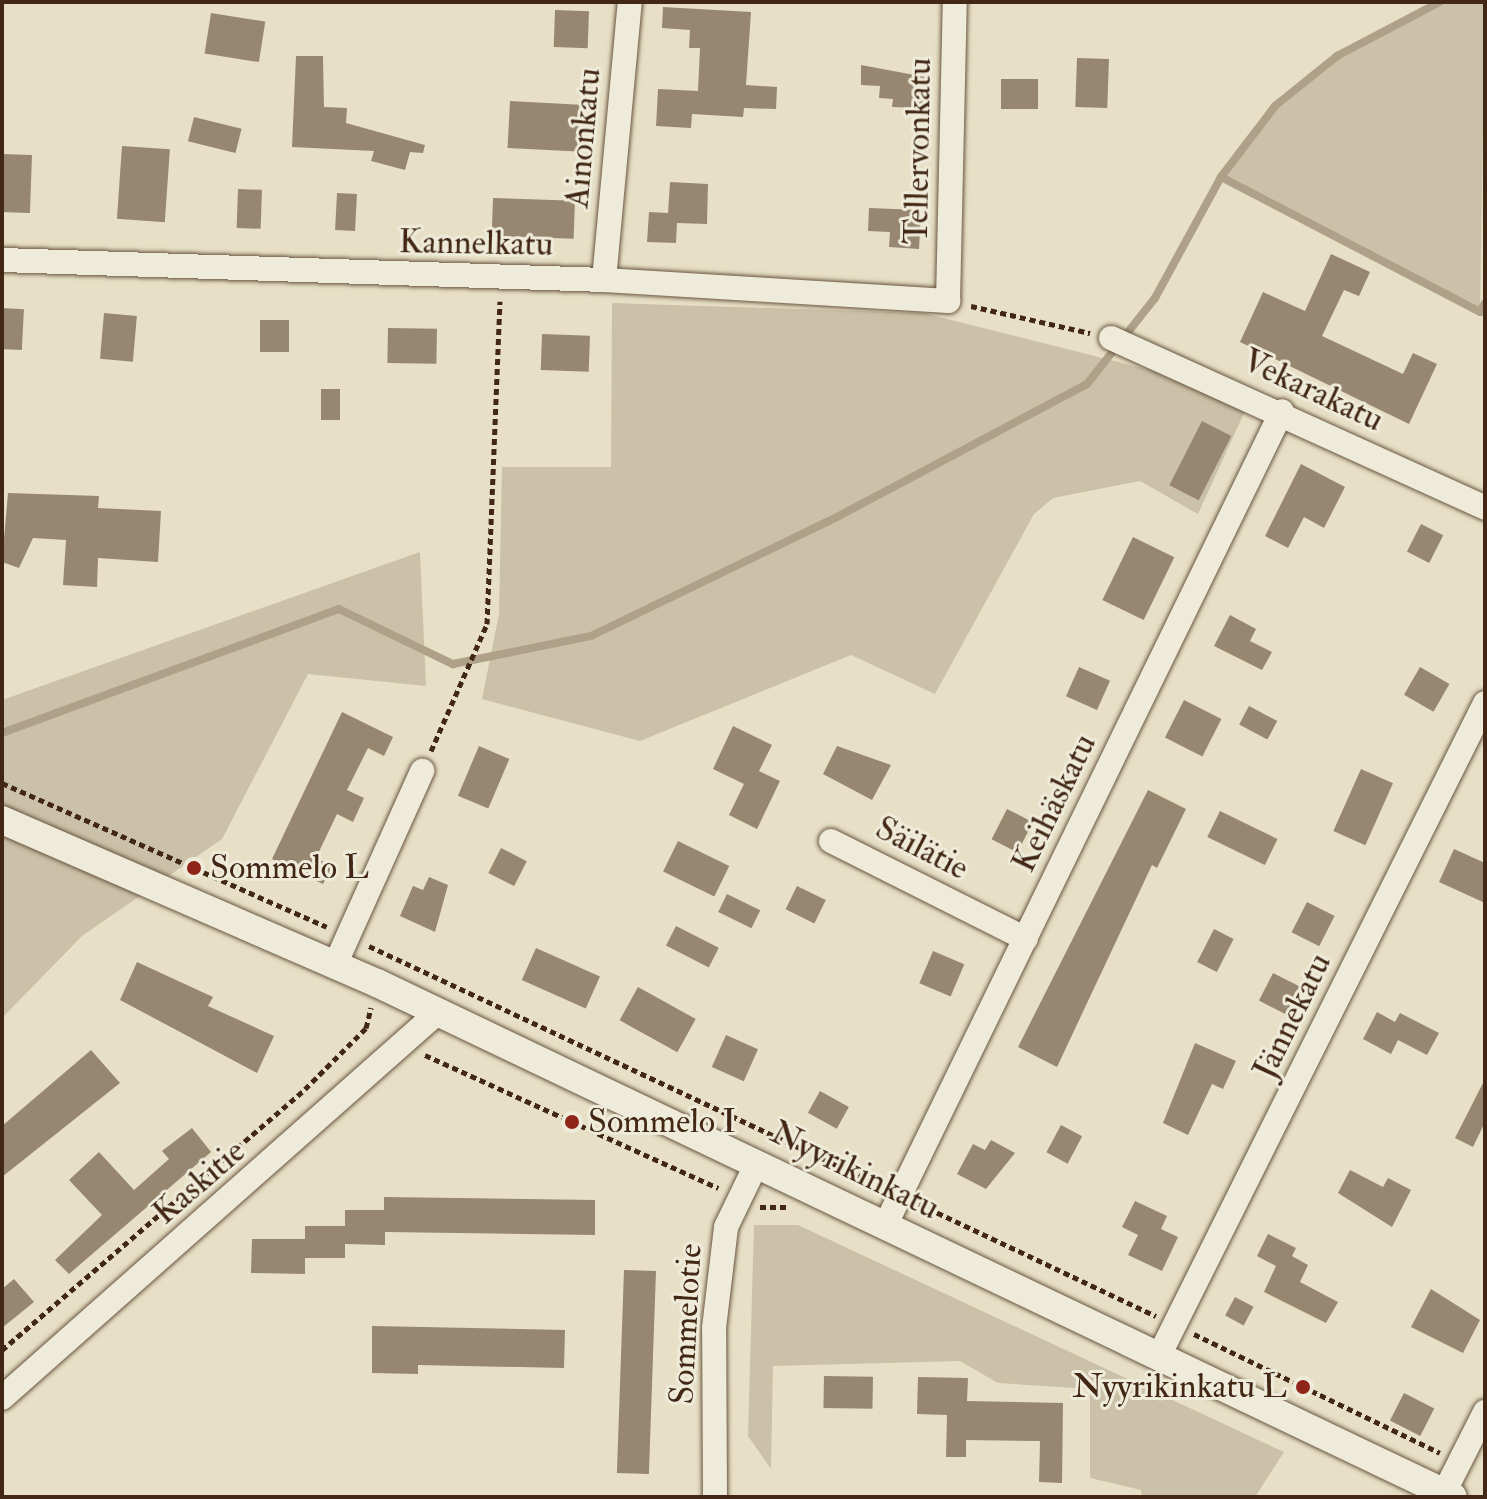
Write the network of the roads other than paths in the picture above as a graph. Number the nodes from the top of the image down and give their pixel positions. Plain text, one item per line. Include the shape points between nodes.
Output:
1 (630, 2) edge
2 (955, 2) edge
3 (2, 260) edge
4 (604, 280) junction
5 (948, 301) joint
6 (1111, 338) road end
7 (1282, 411) junction
8 (1485, 508) edge
9 (1485, 703) edge
10 (422, 771) road end
11 (2, 820) edge
12 (831, 841) dead end
13 (1026, 939) junction
14 (335, 965) junction
15 (437, 1013) junction
16 (757, 1163) junction
17 (886, 1224) junction
18 (1158, 1358) junction
19 (2, 1398) edge
20 (1485, 1412) edge
21 (1449, 1495) edge
22 (715, 1497) edge

1 - 4 street, Ainonkatu
2 - 5 street, Tellervonkatu
3 - 4 street, Kannelkatu
4 - 5 street, Kannelkatu
6 - 7 street, Vekarakatu
7 - 8 street, Vekarakatu
7 - 13 street, Keihäskatu
9 - 18 street, Jännekatu
10 - 14 street
11 - 14 street, Nyyrikinkatu
12 - 13 street, Säilätie
13 - 17 street, Keihäskatu
14 - 15 street, Nyyrikinkatu
15 - 16 street, Nyyrikinkatu
15 - 19 street, Kaskitie via 406,1046
16 - 17 street, Nyyrikinkatu
16 - 22 street, Sommelotie via 726,1227 714,1328
17 - 18 street, Nyyrikinkatu
18 - 21 street, Nyyrikinkatu
20 - 21 street

